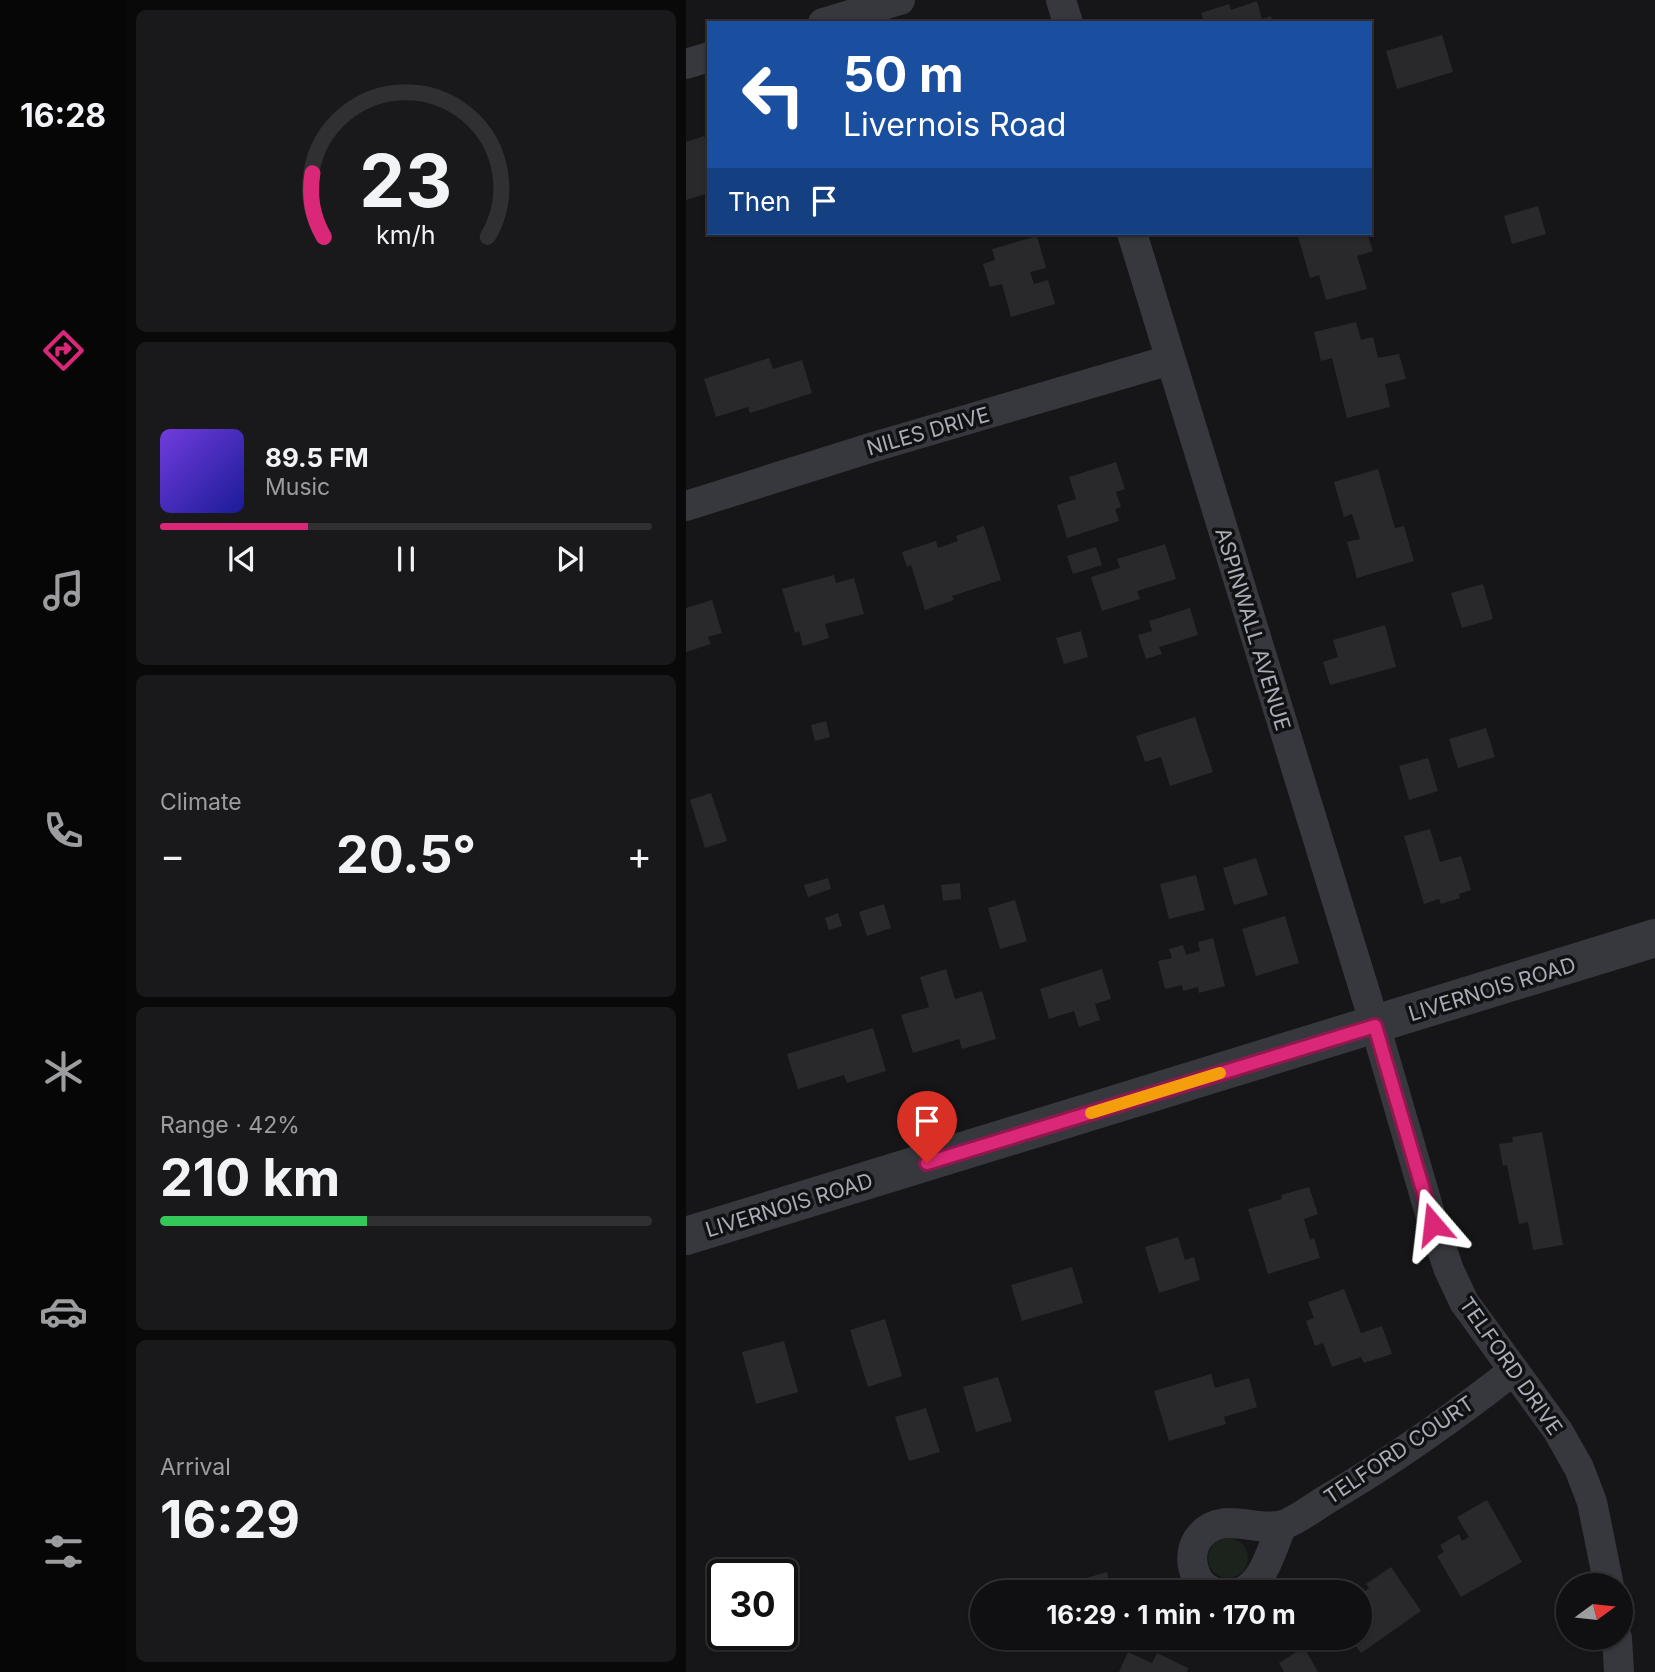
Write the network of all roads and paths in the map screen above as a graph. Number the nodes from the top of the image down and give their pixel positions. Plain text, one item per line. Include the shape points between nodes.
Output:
1 (900, 0) edge
2 (1061, 0) edge
3 (830, 21) edge
4 (1067, 21) edge
5 (707, 58) edge
6 (686, 64) edge
7 (1133, 235) edge
8 (1170, 360) junction
9 (686, 506) edge
10 (1655, 938) edge
11 (1375, 1026) junction
12 (686, 1236) edge
13 (1513, 1371) junction
14 (1282, 1525) junction
15 (1606, 1573) edge
16 (1200, 1580) edge
17 (1257, 1580) edge
18 (1618, 1650) edge
19 (1619, 1672) edge

1 - 3 street
2 - 4 street
5 - 6 street
7 - 8 street, ASPINWALL AVENUE
8 - 9 street, NILES DRIVE
8 - 11 street, ASPINWALL AVENUE
10 - 11 street, LIVERNOIS ROAD
11 - 12 street, LIVERNOIS ROAD
11 - 13 street, TELFORD DRIVE via 1449,1270 1464,1302
13 - 14 street, TELFORD COURT via 1415,1444
13 - 15 street, TELFORD DRIVE via 1558,1431 1578,1468 1594,1511
14 - 16 street via 1220,1523 1209,1527 1193,1552 1192,1563
14 - 17 street
18 - 19 street

